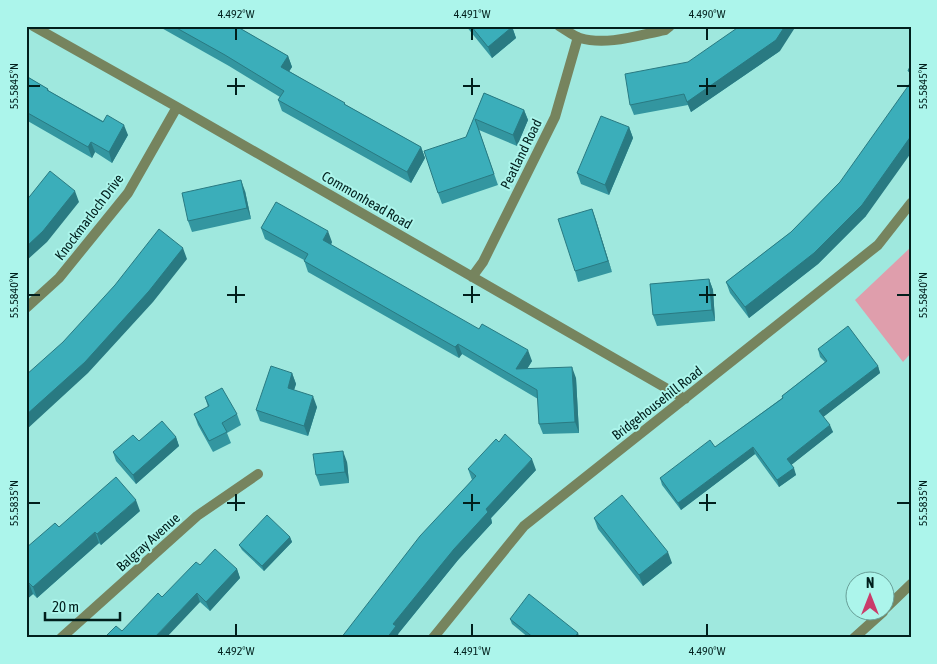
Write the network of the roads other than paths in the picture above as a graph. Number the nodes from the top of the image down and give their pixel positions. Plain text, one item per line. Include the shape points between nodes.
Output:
1 (34, 26) edge
2 (560, 26) edge
3 (670, 26) edge
4 (578, 37) junction
5 (177, 107) junction
6 (911, 203) edge
7 (472, 277) junction
8 (26, 308) edge
9 (685, 399) junction
10 (258, 474) dead end
11 (911, 584) edge
12 (894, 601) edge
13 (872, 622) edge
14 (61, 638) edge
15 (433, 638) edge
16 (854, 638) edge

1 - 5 street, Commonhead Road
2 - 4 street
3 - 4 street via 665,30 596,41
4 - 7 street, Peatland Road via 555,117 483,262
5 - 7 street, Commonhead Road
5 - 8 street, Knockmarloch Drive via 128,192 59,278
6 - 9 street, Bridgehousehill Road via 878,245
7 - 9 street, Commonhead Road
9 - 15 street, Bridgehousehill Road via 524,526
10 - 14 street, Balgray Avenue via 197,516
11 - 12 street
13 - 16 street

